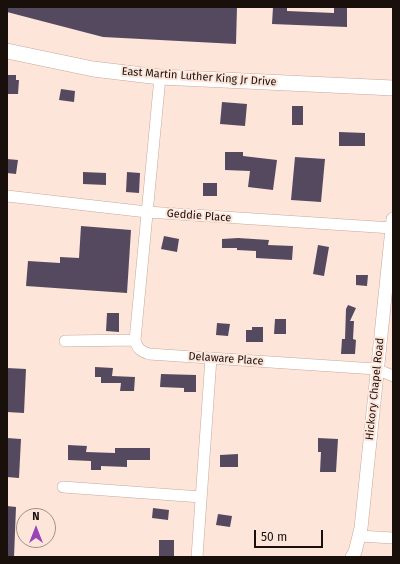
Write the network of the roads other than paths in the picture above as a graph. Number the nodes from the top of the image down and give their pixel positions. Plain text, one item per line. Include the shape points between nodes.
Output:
1 (7, 51) edge
2 (160, 77) junction
3 (393, 88) edge
4 (7, 196) edge
5 (147, 212) junction
6 (392, 224) edge
7 (135, 340) junction
8 (65, 341) dead end
9 (211, 358) junction
10 (376, 369) junction
11 (393, 376) edge
12 (63, 487) dead end
13 (202, 497) junction
14 (359, 536) junction
15 (393, 538) edge
16 (197, 557) edge
17 (352, 557) edge

1 - 2 main road, East Martin Luther King Jr Drive via 93,69
2 - 3 main road, East Martin Luther King Jr Drive
2 - 5 street
4 - 5 street, Geddie Place
5 - 6 street, Geddie Place
5 - 7 street
6 - 10 street, Hickory Chapel Road
7 - 8 street
7 - 9 street, Delaware Place via 141,351 149,354
9 - 10 street, Delaware Place
9 - 13 street
10 - 11 street, Delaware Place
10 - 14 street, Hickory Chapel Road
12 - 13 street
13 - 16 street
14 - 15 street
14 - 17 street, Hickory Chapel Road

